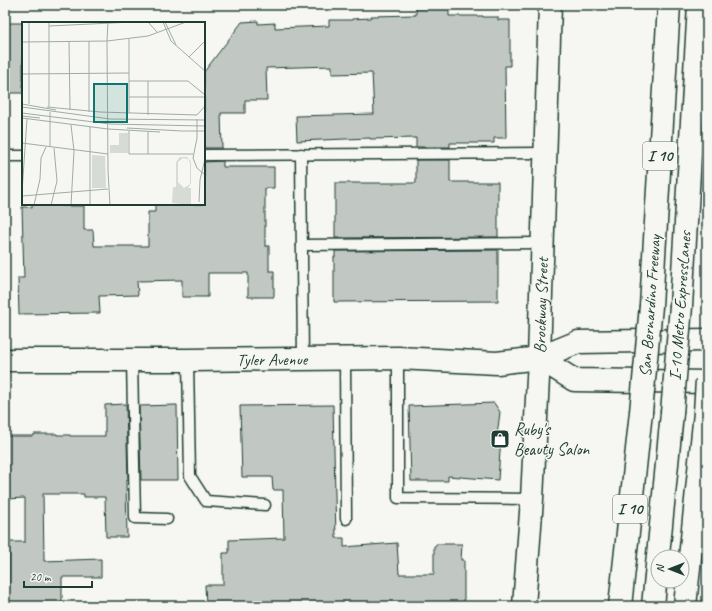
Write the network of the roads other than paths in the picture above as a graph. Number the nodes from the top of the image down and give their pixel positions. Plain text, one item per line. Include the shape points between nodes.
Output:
1 (550, 5) edge
2 (669, 5) edge
3 (699, 5) edge
4 (301, 154) junction
5 (545, 154) junction
6 (205, 155) edge
7 (5, 156) edge
8 (22, 156) edge
9 (542, 243) junction
10 (302, 245) junction
11 (707, 340) edge
12 (303, 358) junction
13 (345, 358) junction
14 (398, 358) junction
15 (539, 358) junction
16 (132, 359) junction
17 (5, 360) edge
18 (188, 360) junction
19 (707, 381) edge
20 (532, 499) junction
21 (265, 505) dead end
22 (167, 519) dead end
23 (346, 519) dead end
24 (524, 606) edge
25 (620, 606) edge
26 (653, 606) edge
27 (685, 606) edge

1 - 5 main road, Brockway Street
2 - 25 main road, San Bernardino Freeway / I 10, bridge via 651,306
3 - 26 main road, I-10 Metro ExpressLanes, bridge via 672,413
4 - 5 lane
4 - 6 lane
4 - 10 lane
5 - 9 main road, Brockway Street
7 - 8 lane
9 - 10 lane
9 - 15 main road, Brockway Street
10 - 12 lane
11 - 15 main road, Tyler Avenue via 578,342
12 - 13 main road, Tyler Avenue
12 - 18 main road, Tyler Avenue
13 - 14 main road, Tyler Avenue
13 - 23 lane
14 - 15 main road, Tyler Avenue via 497,363
14 - 20 lane via 398,498
15 - 19 main road via 574,380
15 - 20 main road, Brockway Street
16 - 17 main road, Tyler Avenue
16 - 18 main road, Tyler Avenue
16 - 22 lane via 135,518
18 - 21 lane via 190,476 206,501
19 - 27 main road, I-10 Metro ExpressLanes, bridge
20 - 24 main road, Brockway Street

